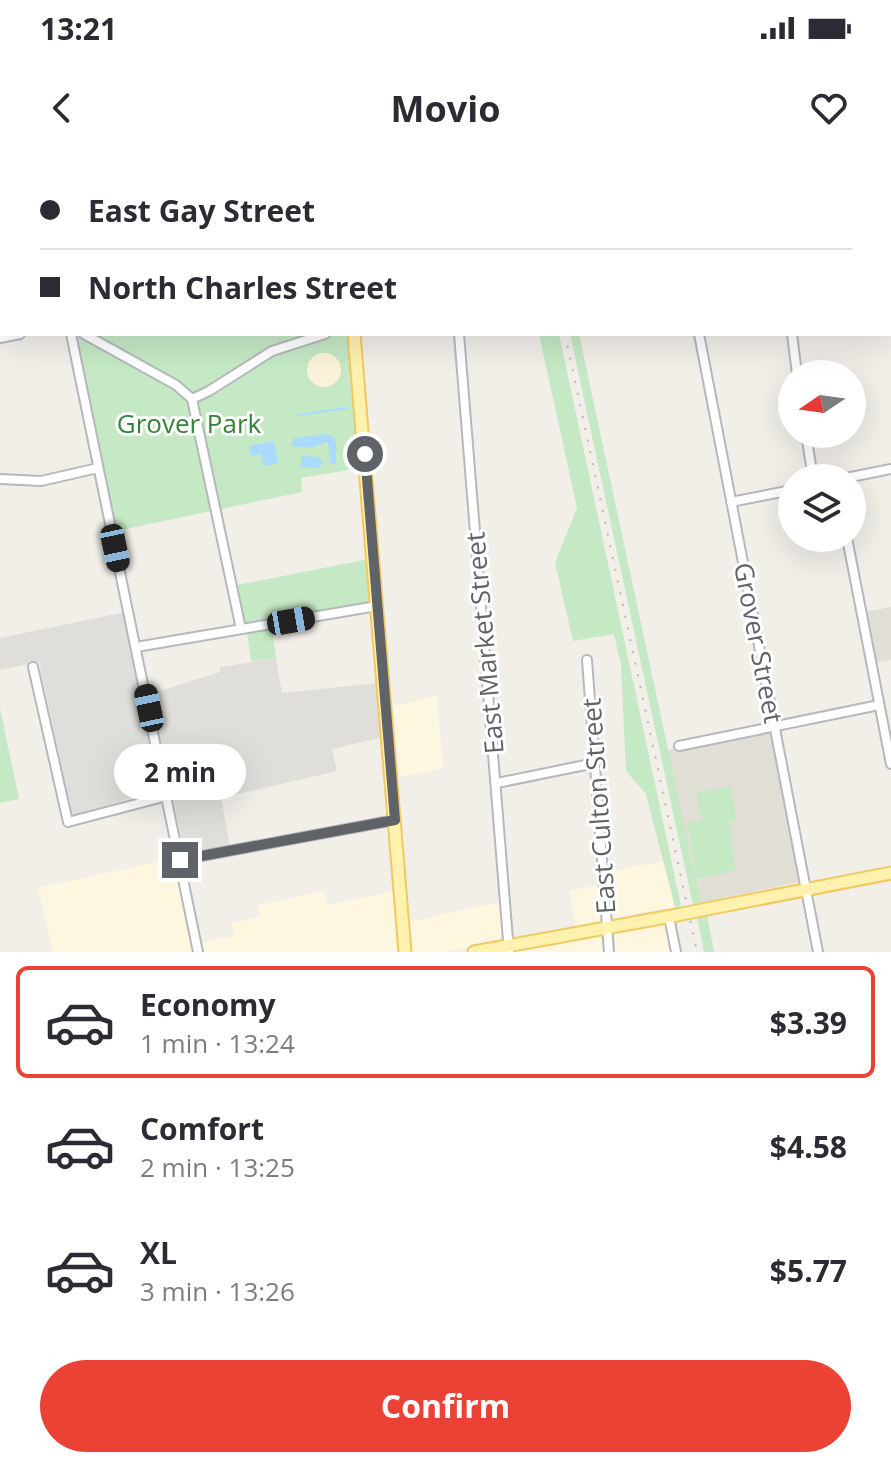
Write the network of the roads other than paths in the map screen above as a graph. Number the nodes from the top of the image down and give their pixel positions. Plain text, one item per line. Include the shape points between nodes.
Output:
1 (71, 336) edge
2 (88, 336) edge
3 (319, 336) edge
4 (354, 336) edge
5 (459, 336) edge
6 (699, 336) edge
7 (792, 336) edge
8 (795, 360) edge
9 (192, 399) junction
10 (98, 468) junction
11 (891, 469) edge
12 (866, 474) edge
13 (0, 479) edge
14 (778, 493) edge
15 (731, 502) junction
16 (850, 552) edge
17 (377, 606) junction
18 (241, 629) junction
19 (136, 647) junction
20 (587, 660) dead end
21 (33, 667) dead end
22 (879, 705) junction
23 (773, 727) junction
24 (679, 746) dead end
25 (595, 763) junction
26 (891, 764) edge
27 (497, 783) junction
28 (167, 796) junction
29 (395, 820) junction
30 (180, 860) junction
31 (891, 873) edge
32 (806, 889) junction
33 (673, 916) junction
34 (608, 927) junction
35 (509, 949) edge
36 (198, 952) edge
37 (405, 952) edge
38 (474, 952) edge
39 (609, 952) edge
40 (676, 952) edge
41 (818, 952) edge

1 - 10 street
2 - 9 street
3 - 9 street via 272,351
4 - 17 main road
5 - 27 street, East Market Street
6 - 15 street, Grover Street
7 - 8 street
9 - 18 street
10 - 13 street via 41,481
10 - 19 street
11 - 12 street
14 - 15 street
15 - 23 street, Grover Street
16 - 22 street
17 - 18 street
17 - 29 main road
18 - 19 street
19 - 28 street
20 - 25 street, East Culton Street
21 - 28 street via 68,822
22 - 23 street
22 - 26 street
23 - 24 street
23 - 32 street, Grover Street
25 - 27 street
25 - 34 street, East Culton Street
27 - 35 street, East Market Street
28 - 30 street
29 - 30 street
29 - 37 main road
30 - 36 street
31 - 32 main road
32 - 33 main road, bridge
32 - 41 street, Grover Street
33 - 34 main road
33 - 40 street
34 - 35 main road
34 - 39 street, East Culton Street
35 - 38 main road

